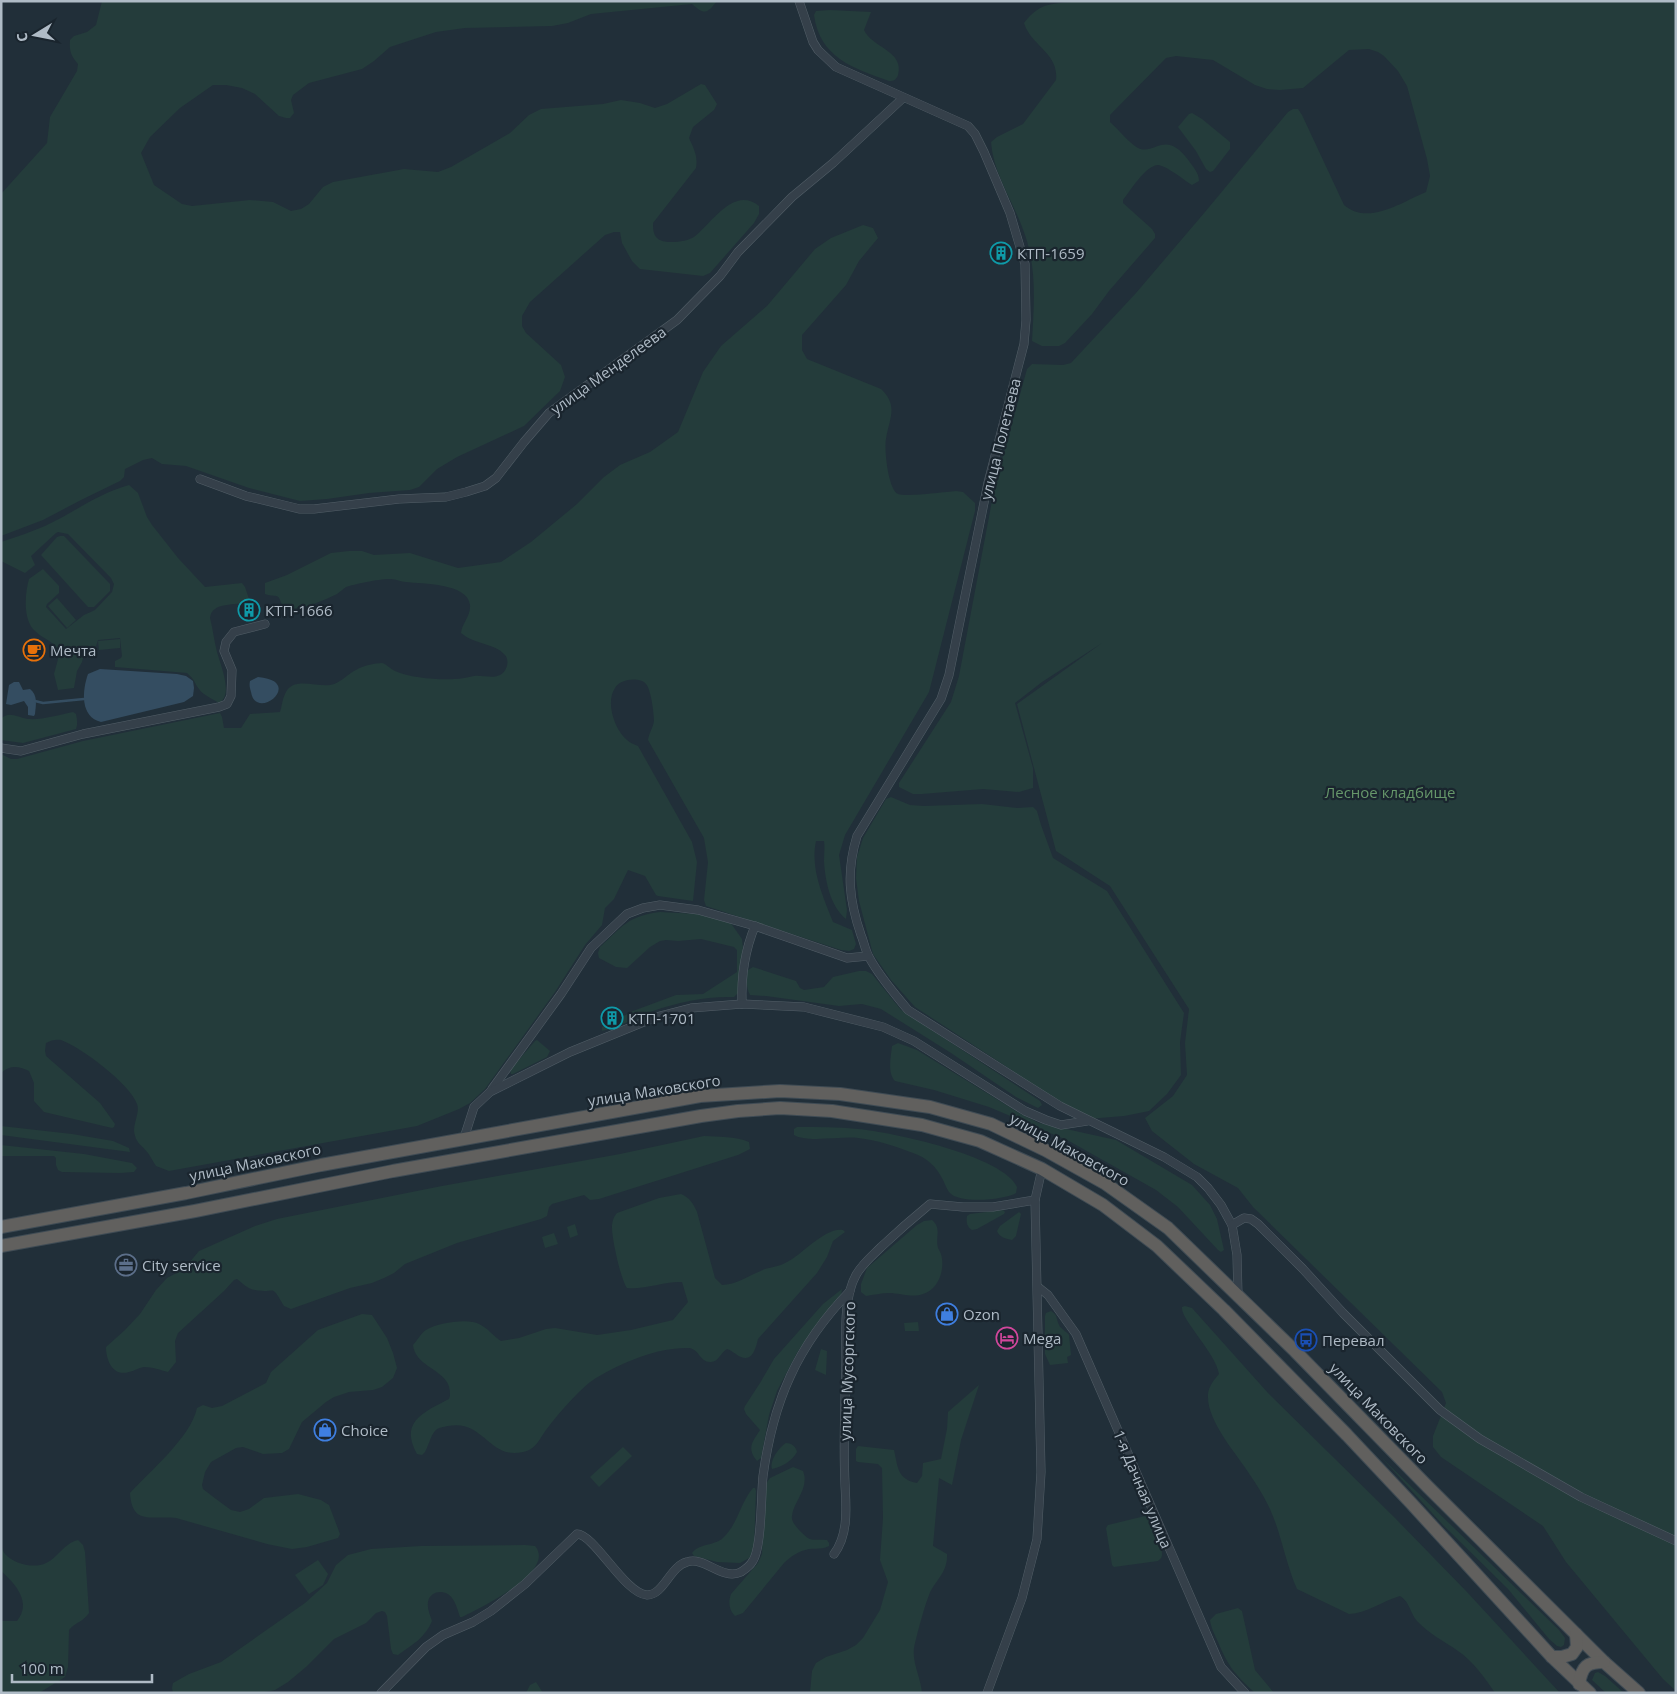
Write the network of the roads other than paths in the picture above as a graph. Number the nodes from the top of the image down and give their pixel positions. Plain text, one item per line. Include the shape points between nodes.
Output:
1 (799, 1) edge
2 (903, 98) junction
3 (200, 479) dead end
4 (265, 624) dead end
5 (1, 748) edge
6 (755, 926) junction
7 (868, 956) junction
8 (742, 1004) junction
9 (490, 1092) junction
10 (1087, 1121) junction
11 (464, 1138) junction
12 (1042, 1169) junction
13 (1035, 1200) junction
14 (1232, 1225) junction
15 (1, 1228) edge
16 (1, 1246) edge
17 (1038, 1287) junction
18 (850, 1291) junction
19 (1238, 1296) junction
20 (1676, 1541) edge
21 (834, 1554) dead end
22 (1576, 1634) junction
23 (1552, 1657) junction
24 (1604, 1662) junction
25 (1579, 1684) junction
26 (380, 1693) edge
27 (988, 1693) edge
28 (1245, 1693) edge
29 (1590, 1693) edge
30 (1638, 1693) edge

1 - 2 street, улица Полетаева via 813,42 836,67
2 - 3 street, улица Менделеева via 792,197 676,320 549,413 496,478 485,486 446,496 300,509 246,496
2 - 7 street, улица Полетаева via 968,126 974,134 1010,214 1025,264 1026,320 1024,344 988,483 949,675 941,699 857,836 851,856 851,893
4 - 5 street via 234,632 226,642 224,651 232,670 231,696 227,704 83,734 21,751
6 - 7 street via 847,958
6 - 8 street via 744,968
6 - 9 street via 698,910 660,905 627,914 591,948
7 - 10 street, улица Полетаева via 908,1010
8 - 9 street via 691,1008 656,1017 570,1052
8 - 10 street via 804,1007 883,1026 914,1040 1026,1111 1061,1124
9 - 11 street via 474,1108
10 - 14 street, улица Полетаева via 1164,1157 1197,1177 1221,1205
11 - 15 highway, улица Маковского
11 - 19 highway, улица Маковского via 700,1096 780,1092 840,1094 930,1107 991,1124 1106,1184 1168,1228
12 - 13 street
12 - 16 highway, улица Маковского via 980,1141 922,1125 832,1111 747,1110 393,1171
12 - 23 highway, улица Маковского via 1102,1205 1149,1240 1218,1304 1360,1448
13 - 17 street
13 - 18 street, улица Мусоргского via 993,1207 930,1204 862,1265
14 - 19 street
14 - 20 street via 1244,1218 1258,1224 1440,1410 1480,1439 1581,1497
17 - 27 street via 1041,1472 1038,1539 1022,1598
17 - 28 street, 1-я Дачная улица via 1048,1295 1076,1334 1220,1666
18 - 21 street, улица Мусоргского via 844,1430 847,1514 843,1536
18 - 26 street via 806,1344 786,1382 767,1455 758,1549 752,1563 730,1574 693,1560 684,1562 656,1592 646,1595 616,1572 586,1537 577,1534 525,1584 491,1611 431,1643
19 - 22 highway, улица Маковского
22 - 23 highway via 1577,1647 1572,1654
22 - 24 highway, улица Маковского
23 - 25 highway, улица Маковского
24 - 25 highway via 1585,1666
24 - 30 highway, улица Маковского
25 - 29 highway, улица Маковского

